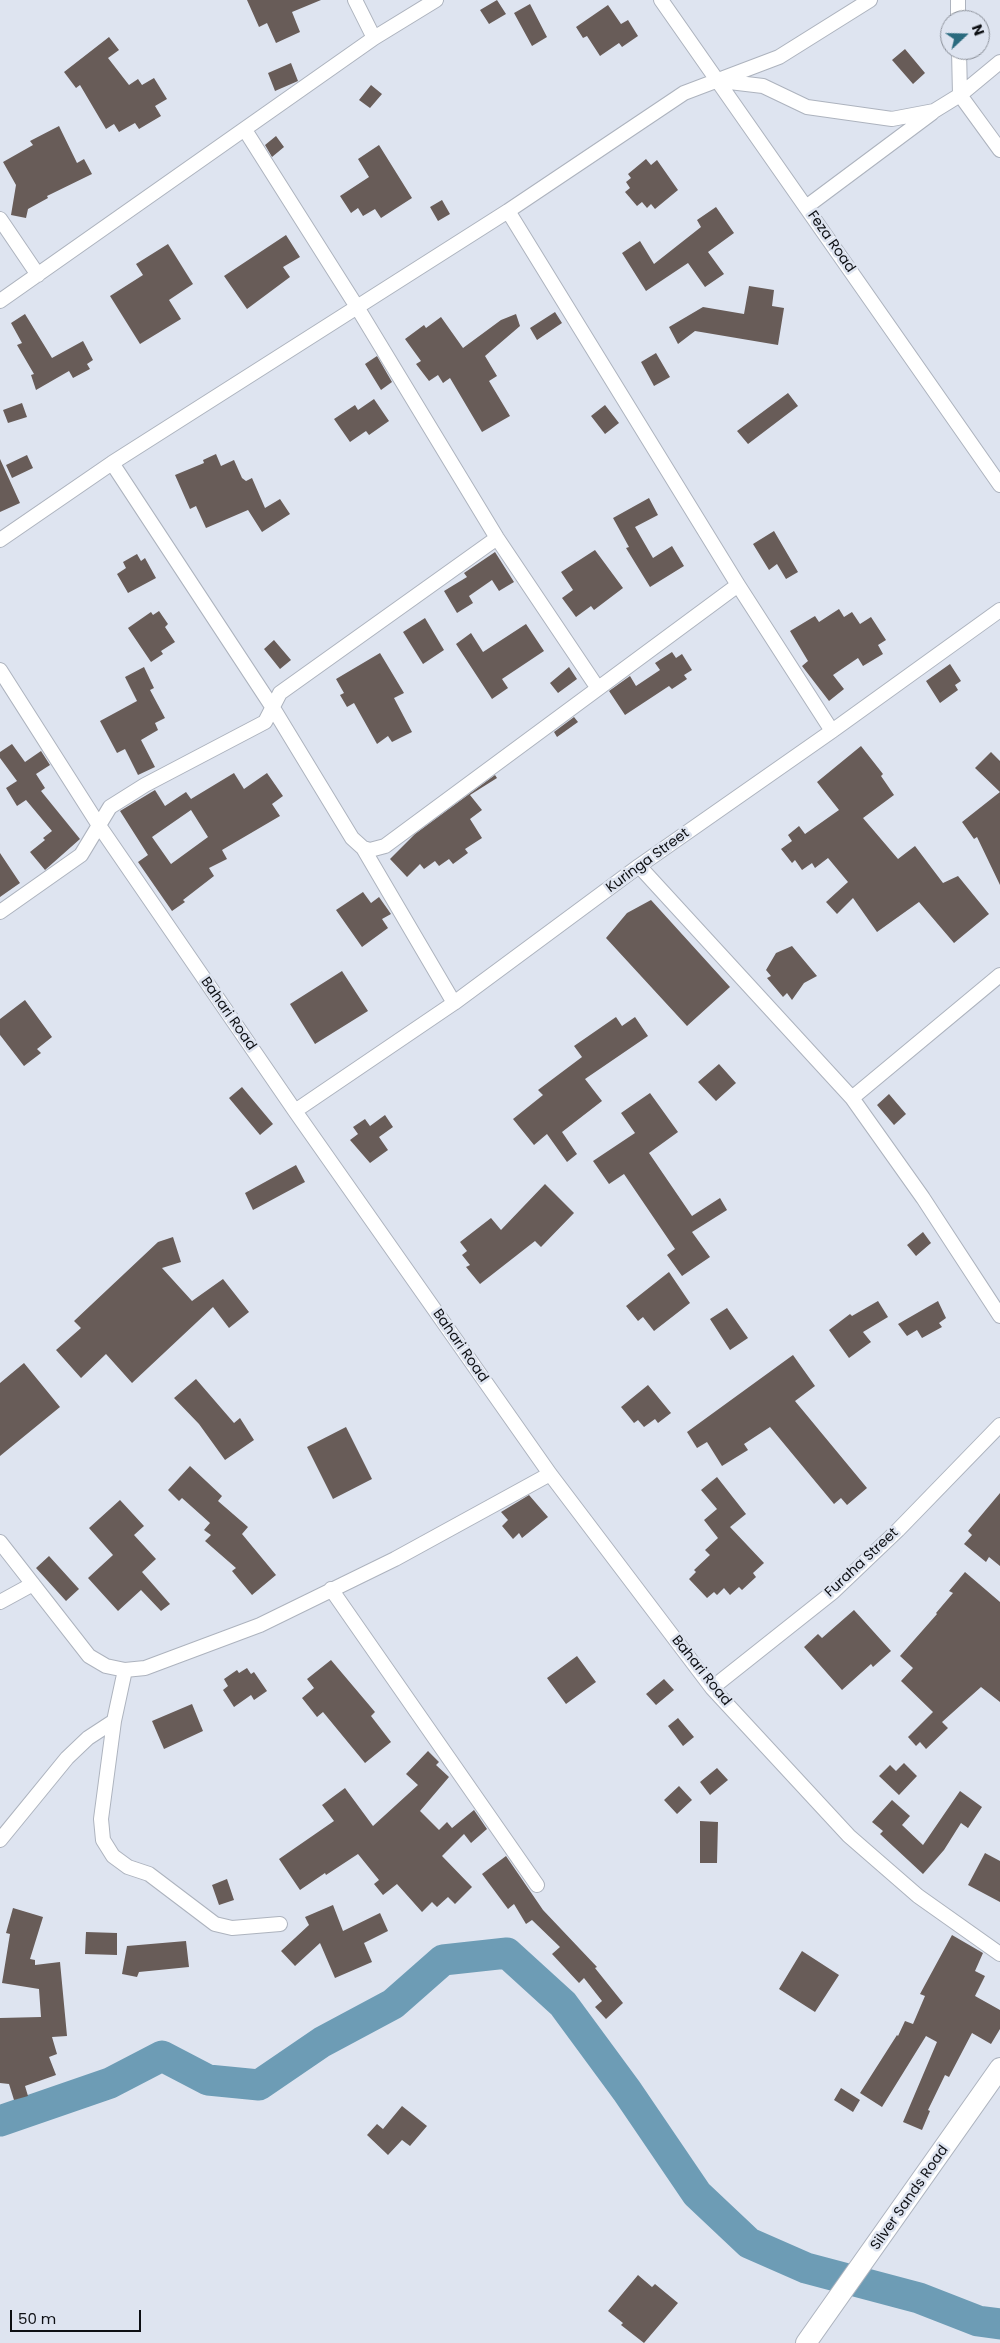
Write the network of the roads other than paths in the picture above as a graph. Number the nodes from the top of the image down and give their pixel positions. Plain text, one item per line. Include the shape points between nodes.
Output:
1 (355, 0) edge
2 (436, 0) edge
3 (661, 0) edge
4 (870, 0) edge
5 (374, 38) junction
6 (959, 60) edge
7 (1000, 62) edge
8 (718, 80) junction
9 (960, 95) junction
10 (934, 111) junction
11 (245, 130) junction
12 (1000, 150) edge
13 (806, 206) junction
14 (508, 211) junction
15 (0, 220) edge
16 (38, 275) junction
17 (0, 301) edge
18 (357, 307) junction
19 (112, 463) junction
20 (1000, 485) edge
21 (497, 538) junction
22 (0, 540) edge
23 (738, 585) junction
24 (1000, 610) edge
25 (0, 670) edge
26 (597, 687) junction
27 (273, 708) junction
28 (832, 731) junction
29 (100, 827) junction
30 (363, 848) junction
31 (640, 866) junction
32 (0, 912) edge
33 (1000, 976) edge
34 (454, 1003) junction
35 (852, 1098) junction
36 (295, 1111) junction
37 (1000, 1316) edge
38 (1000, 1425) edge
39 (550, 1474) junction
40 (0, 1542) edge
41 (33, 1584) junction
42 (331, 1589) junction
43 (0, 1602) edge
44 (126, 1670) junction
45 (712, 1688) junction
46 (114, 1721) junction
47 (0, 1840) edge
48 (537, 1885) dead end
49 (280, 1924) dead end
50 (1000, 1954) edge
51 (1000, 2068) edge
52 (806, 2343) edge

1 - 5 street
2 - 5 street
3 - 8 street, Feza Road
4 - 8 street via 779,57
5 - 11 street
6 - 9 street
7 - 9 street
8 - 10 street via 763,86 807,107 892,119
8 - 13 street, Feza Road
8 - 14 street via 684,93
9 - 10 street
9 - 12 street
10 - 13 street
11 - 16 street
11 - 18 street
13 - 20 street, Feza Road
14 - 18 street
14 - 23 street
15 - 16 street
16 - 17 street
18 - 19 street
18 - 21 street
19 - 22 street
19 - 27 street
21 - 26 street
21 - 27 street via 280,693
23 - 26 street
23 - 28 street
24 - 28 street, Kuringa Street
25 - 29 street, Bahari Road
26 - 30 street via 385,846
27 - 29 street via 265,722 110,807
27 - 30 street via 352,838
28 - 31 street, Kuringa Street
29 - 32 street via 81,855
29 - 36 street, Bahari Road
30 - 34 street
31 - 34 street, Kuringa Street
31 - 35 street
33 - 35 street
34 - 36 street, Kuringa Street
35 - 37 street via 923,1198
36 - 39 street, Bahari Road
38 - 45 street, Furaha Street via 833,1592
39 - 42 street via 395,1560
39 - 45 street, Bahari Road
40 - 41 street
41 - 43 street
41 - 44 street via 89,1656 106,1666
42 - 44 street via 260,1625 145,1668
42 - 48 street
44 - 46 street
45 - 50 street, Bahari Road via 849,1836 918,1896
46 - 47 street via 88,1738 67,1758
46 - 49 street via 102,1819 103,1840 113,1856 128,1867 149,1874 215,1924 232,1928
51 - 52 street, Silver Sands Road

